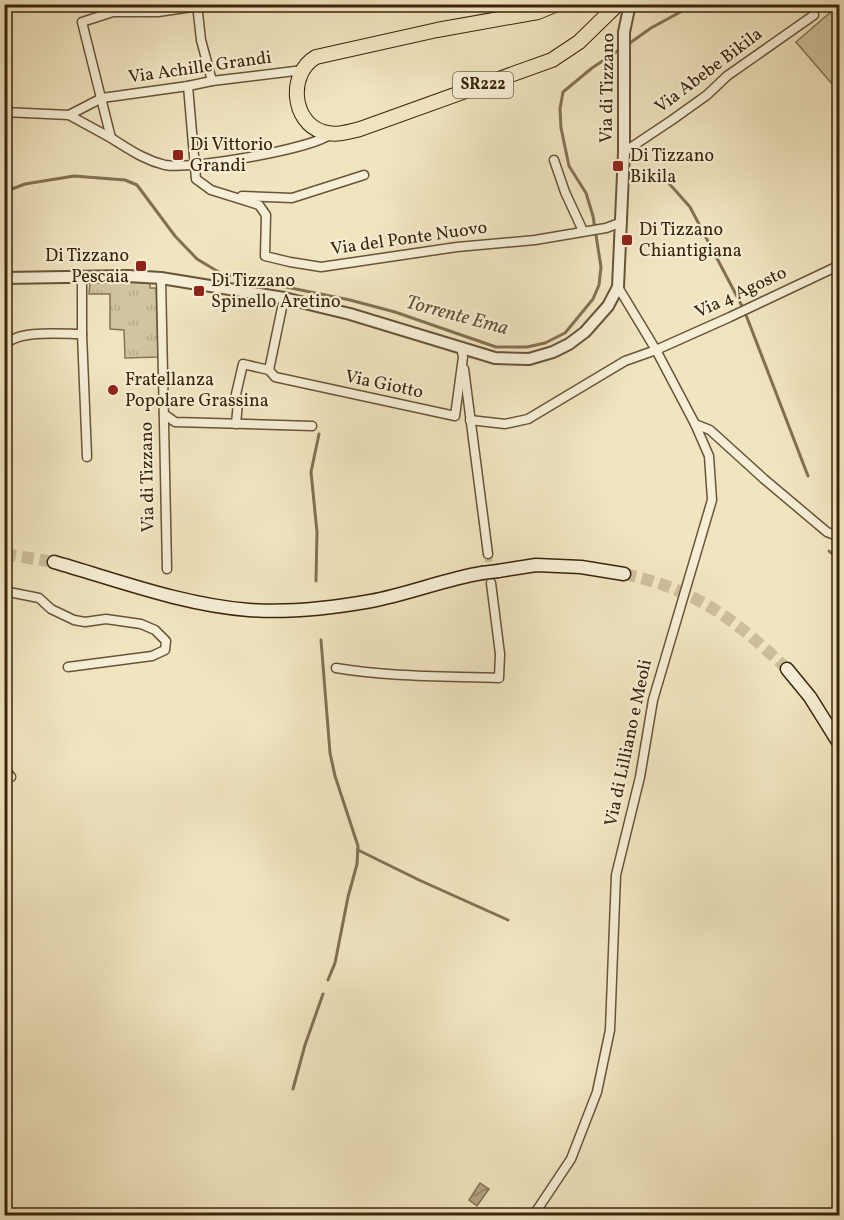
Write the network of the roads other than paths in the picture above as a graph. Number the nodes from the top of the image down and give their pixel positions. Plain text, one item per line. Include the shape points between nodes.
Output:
1 (212, 4) edge
2 (557, 4) edge
3 (618, 4) edge
4 (630, 4) edge
5 (197, 6) edge
6 (813, 15) dead end
7 (303, 70) junction
8 (212, 81) junction
9 (188, 86) junction
10 (102, 98) junction
11 (4, 112) edge
12 (69, 115) junction
13 (332, 134) junction
14 (111, 138) junction
15 (624, 152) junction
16 (554, 160) dead end
17 (196, 166) junction
18 (364, 175) dead end
19 (230, 196) junction
20 (622, 222) junction
21 (585, 230) junction
22 (840, 265) edge
23 (82, 277) junction
24 (4, 278) edge
25 (161, 278) junction
26 (618, 287) junction
27 (284, 298) junction
28 (82, 333) junction
29 (4, 346) edge
30 (656, 350) junction
31 (462, 352) junction
32 (269, 370) junction
33 (164, 414) junction
34 (470, 420) junction
35 (175, 422) junction
36 (236, 424) junction
37 (695, 424) junction
38 (312, 426) dead end
39 (164, 429) junction
40 (87, 458) dead end
41 (840, 537) edge
42 (488, 554) tunnel mouth
43 (54, 562) tunnel mouth
44 (166, 569) dead end
45 (624, 574) tunnel mouth
46 (491, 583) tunnel mouth
47 (4, 591) edge
48 (68, 667) dead end
49 (336, 668) dead end
50 (787, 669) tunnel mouth
51 (840, 745) edge
52 (4, 768) edge
53 (11, 777) dead end
54 (532, 1215) edge

1 - 5 street
2 - 7 main road via 538,12 322,55 312,59
3 - 13 main road, SR222 via 579,42 541,64 360,129
4 - 15 street, Via di Tizzano via 624,32
5 - 8 street
5 - 10 street via 158,12 113,12 82,22
6 - 15 street, Via Abebe Bikila
7 - 8 street, Via Achille Grandi
7 - 13 main road via 297,87 299,107 316,129
8 - 9 street, Via Achille Grandi
9 - 10 street, Via Achille Grandi
9 - 17 street
10 - 12 street, Via Achille Grandi
10 - 14 street
11 - 12 street
12 - 14 street
13 - 17 street via 320,141
14 - 17 street via 153,162
15 - 20 street, Via di Tizzano
16 - 21 street
17 - 19 street, Via del Ponte Nuovo via 196,179 211,190
18 - 19 street via 292,198
19 - 21 street, Via del Ponte Nuovo via 264,210 265,256 321,267
20 - 21 street, Via del Ponte Nuovo
20 - 26 street, Via di Tizzano
22 - 30 street, Via 4 Agosto
23 - 24 street, Via di Tizzano
23 - 25 street, Via di Tizzano
23 - 28 street
25 - 27 street, Via di Tizzano
25 - 33 street, Via di Tizzano
26 - 30 street, Via di Lilliano e Meoli
26 - 31 street, Via di Tizzano via 608,306 585,332 553,352 529,359
27 - 31 street, Via di Tizzano via 350,314
27 - 32 street
28 - 29 street via 14,337
28 - 40 street
30 - 34 street, Via 4 Agosto via 625,361 528,419 506,424
30 - 37 street, Via di Lilliano e Meoli
31 - 32 street, Via Giotto via 455,416 275,377
31 - 34 street
32 - 36 street, Via Giotto via 243,364 236,394
33 - 35 street
33 - 39 street, Via di Tizzano
34 - 42 street
35 - 36 street
35 - 39 street
36 - 38 street
37 - 41 street via 710,430 827,532
37 - 54 street, Via di Lilliano e Meoli via 708,456 712,500 653,700 640,777 616,875 609,1030 603,1068 579,1145
39 - 44 street, Via di Tizzano
43 - 45 main road, bridge via 213,605 281,611 372,601 482,573 536,565
46 - 49 street via 500,654 499,678 419,677
47 - 48 street via 39,598 51,609 85,622 105,619 141,624 166,641 165,650 152,656
50 - 51 main road
52 - 53 street

